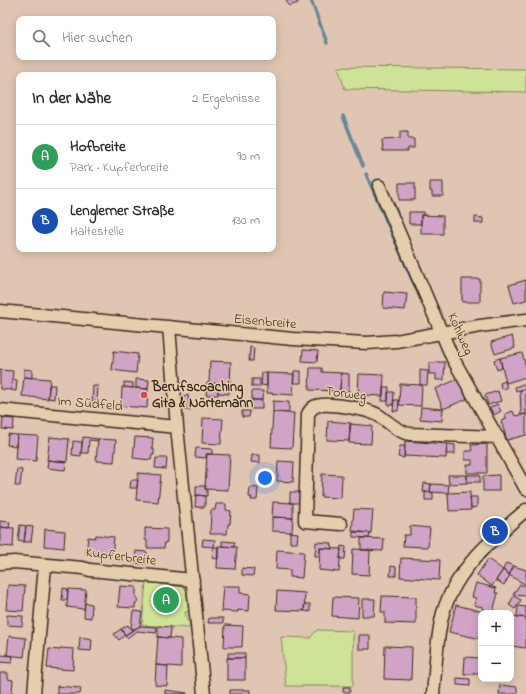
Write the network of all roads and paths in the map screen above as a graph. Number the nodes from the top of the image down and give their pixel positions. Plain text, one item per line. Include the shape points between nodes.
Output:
1 (379, 186) dead end
2 (0, 311) edge
3 (526, 320) edge
4 (169, 327) junction
5 (441, 334) junction
6 (0, 410) edge
7 (177, 427) junction
8 (498, 437) junction
9 (526, 489) edge
10 (526, 510) edge
11 (341, 524) dead end
12 (0, 563) edge
13 (45, 565) junction
14 (193, 580) junction
15 (34, 694) edge
16 (204, 694) edge
17 (433, 694) edge

1 - 5 street, Kohlweg
2 - 4 street, Eisenbreite
3 - 5 street, Eisenbreite
4 - 5 street, Eisenbreite via 361,343
4 - 7 street
5 - 8 street, Kohlweg
6 - 7 street, Im Südfeld
7 - 14 street
8 - 9 street, Kohlweg
8 - 11 street, Torweg via 410,434 401,432 365,410 322,405 313,407 308,414 304,521
10 - 17 street via 490,541 472,561 448,598 439,630
12 - 13 street, Kupferbreite
13 - 14 street, Kupferbreite
13 - 15 street
14 - 16 street

